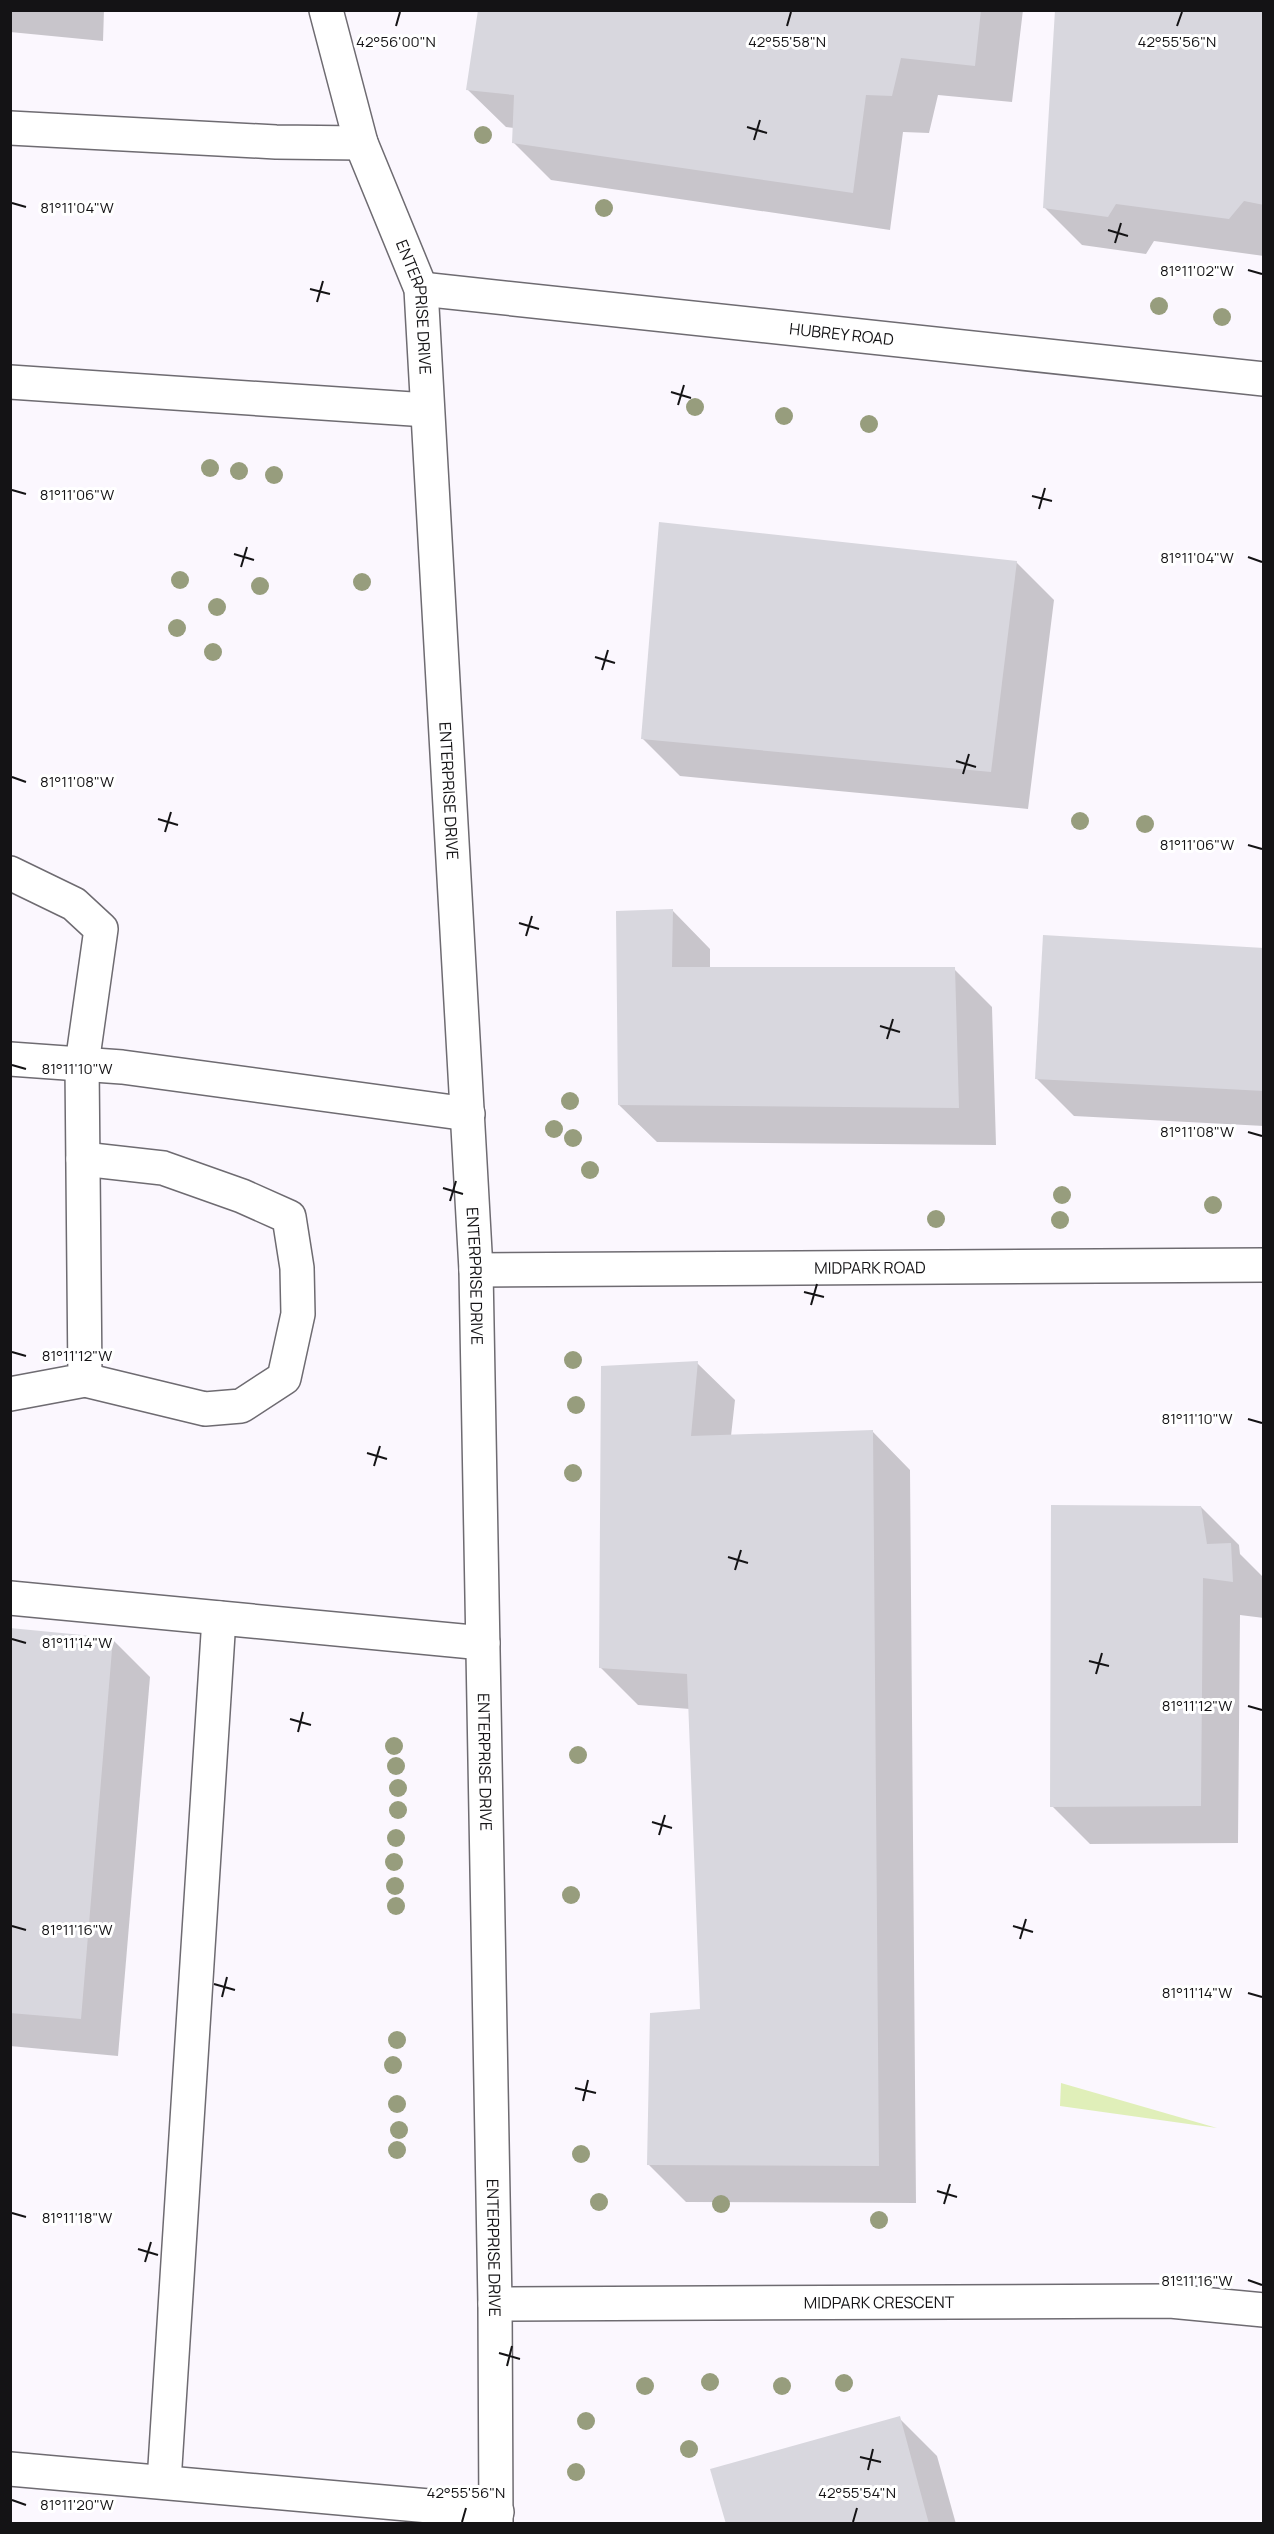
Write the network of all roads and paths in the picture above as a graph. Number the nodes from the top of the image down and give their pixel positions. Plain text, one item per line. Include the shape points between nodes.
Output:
1 (326, 10) edge
2 (10, 128) edge
3 (361, 143) junction
4 (421, 289) junction
5 (1263, 379) edge
6 (10, 382) edge
7 (427, 410) junction
8 (10, 873) edge
9 (10, 1059) edge
10 (82, 1064) junction
11 (468, 1114) junction
12 (83, 1159) junction
13 (1263, 1265) edge
14 (476, 1270) junction
15 (86, 1380) junction
16 (10, 1394) edge
17 (10, 1598) edge
18 (219, 1618) junction
19 (483, 1643) junction
20 (495, 2304) junction
21 (1263, 2310) edge
22 (10, 2469) edge
23 (164, 2482) junction
24 (497, 2518) edge

1 - 3 street, ENTERPRISE DRIVE
2 - 3 street
3 - 4 street, ENTERPRISE DRIVE
4 - 5 street, HUBREY ROAD
4 - 7 street, ENTERPRISE DRIVE
6 - 7 street
7 - 11 street, ENTERPRISE DRIVE
8 - 10 street via 74,904 101,929
9 - 10 street
10 - 11 street
10 - 12 street
11 - 14 street, ENTERPRISE DRIVE
12 - 15 street
12 - 15 street via 163,1168 289,1217 297,1268 298,1314 284,1378 240,1406 205,1409
13 - 14 street, MIDPARK ROAD
14 - 19 street, ENTERPRISE DRIVE
15 - 16 street
17 - 18 street
18 - 19 street
18 - 23 street
19 - 20 street, ENTERPRISE DRIVE
20 - 21 street, MIDPARK CRESCENT via 1170,2301
20 - 24 street, ENTERPRISE DRIVE
22 - 23 street
23 - 24 street

